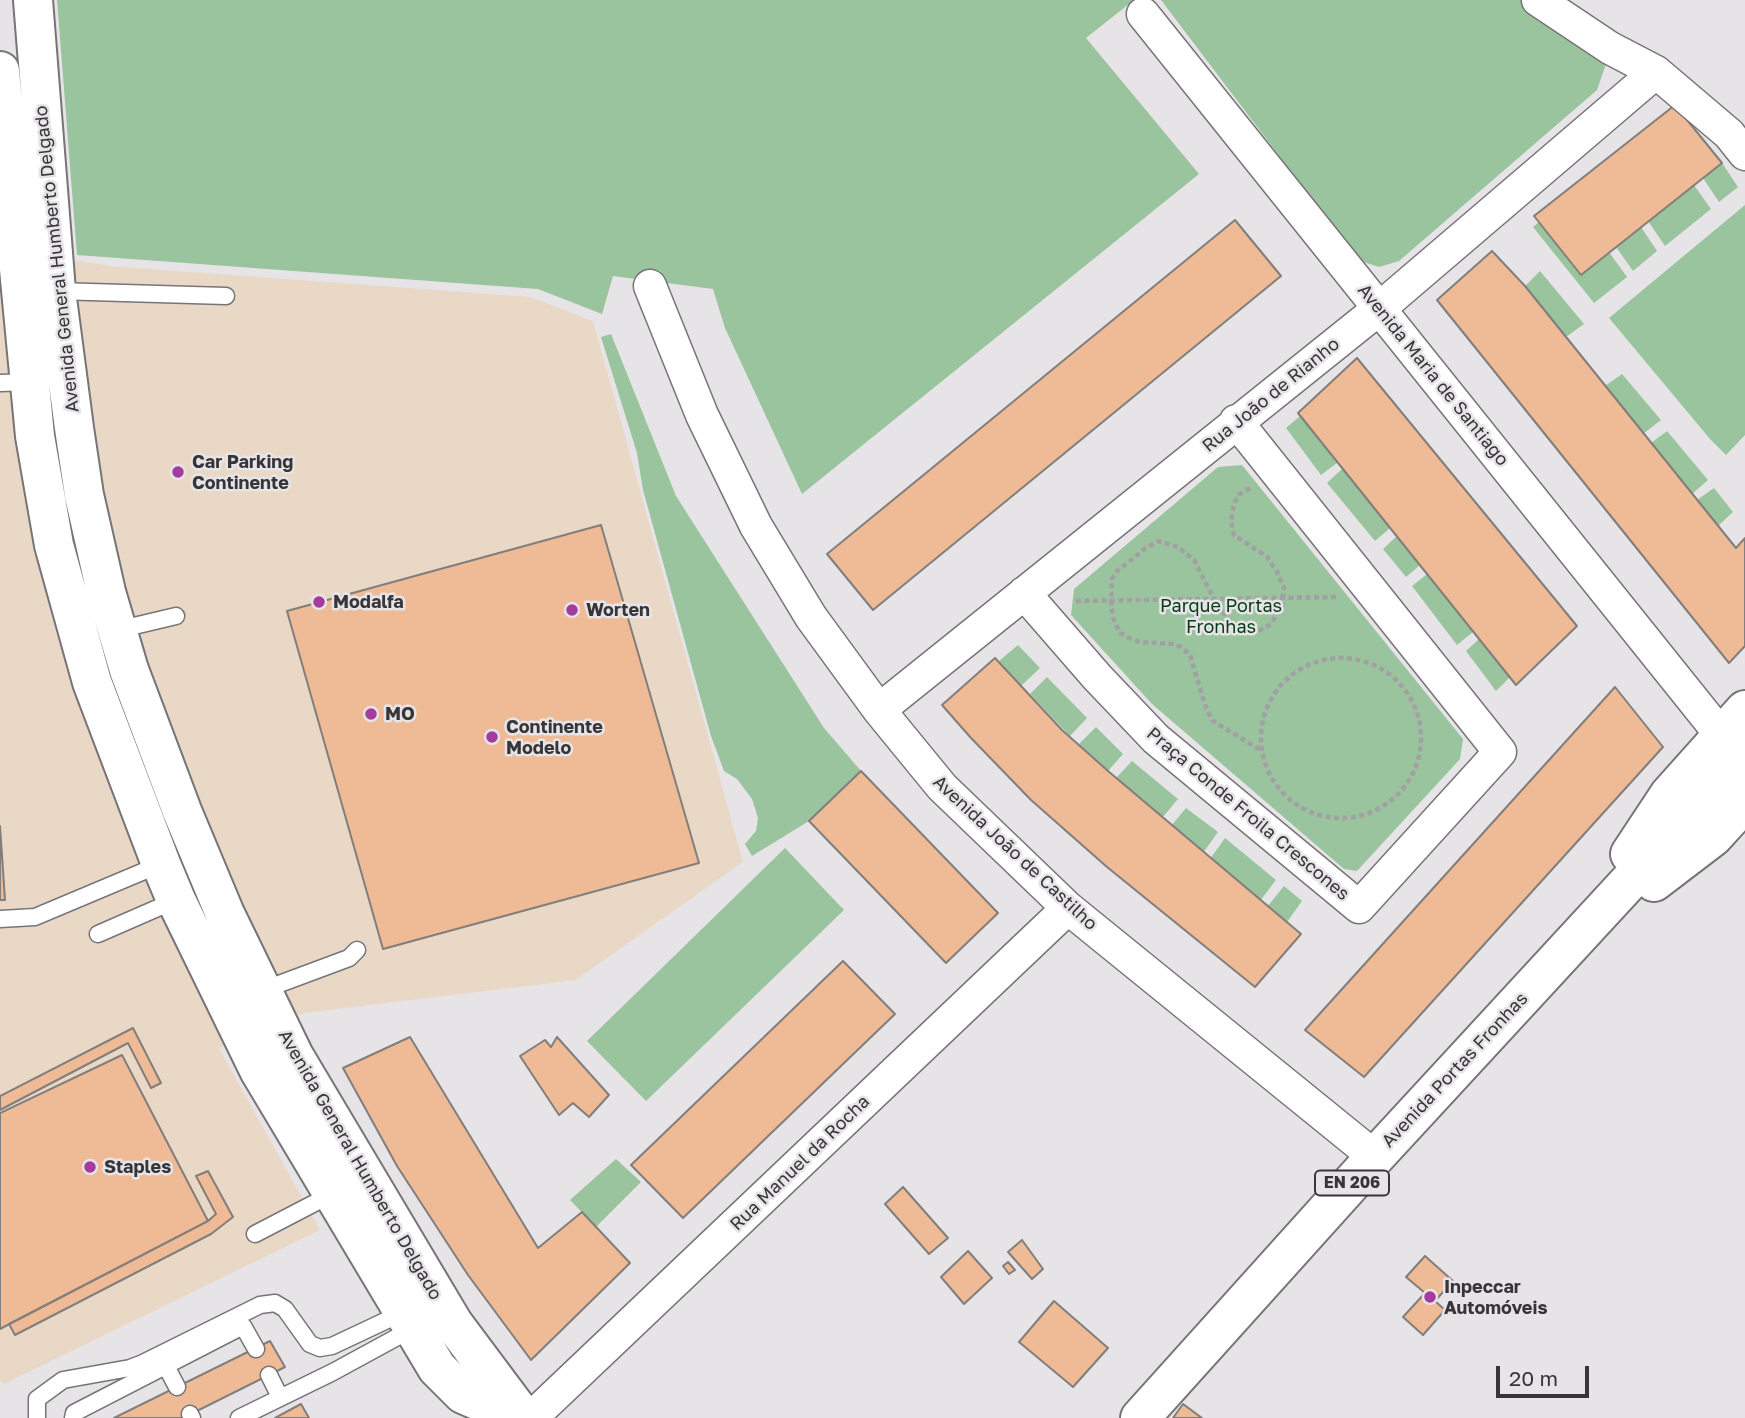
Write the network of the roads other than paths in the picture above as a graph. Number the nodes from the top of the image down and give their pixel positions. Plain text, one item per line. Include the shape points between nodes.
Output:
1 (33, 0) edge
2 (1538, 0) edge
3 (1143, 14) dead end
4 (0, 71) edge
5 (1656, 72) junction
6 (1745, 153) edge
7 (9, 264) edge
8 (650, 286) dead end
9 (56, 291) junction
10 (226, 296) dead end
11 (1380, 308) junction
12 (15, 382) edge
13 (1236, 421) junction
14 (1024, 593) junction
15 (176, 616) dead end
16 (117, 630) junction
17 (879, 710) junction
18 (1737, 734) edge
19 (1745, 802) edge
20 (161, 864) junction
21 (176, 901) junction
22 (1068, 908) junction
23 (0, 919) edge
24 (98, 934) dead end
25 (357, 950) dead end
26 (1566, 950) junction
27 (263, 990) junction
28 (1375, 1157) junction
29 (332, 1194) junction
30 (255, 1234) dead end
31 (407, 1321) junction
32 (256, 1349) dead end
33 (166, 1366) junction
34 (269, 1375) dead end
35 (177, 1387) dead end
36 (280, 1397) junction
37 (75, 1416) edge
38 (37, 1418) edge
39 (239, 1418) edge
40 (518, 1418) edge
41 (524, 1418) edge
42 (531, 1418) edge
43 (1140, 1418) edge

1 - 9 main road, Avenida General Humberto Delgado
2 - 5 street
3 - 11 street, Avenida Maria de Santiago
4 - 7 main road
5 - 6 street
5 - 11 street, Rua João de Rianho
7 - 12 main road
8 - 17 street, Avenida João de Castilho via 702,415 756,526 811,617
9 - 10 lane
9 - 16 main road, Avenida General Humberto Delgado via 84,495
11 - 13 street, Rua João de Rianho
11 - 18 street, Avenida Maria de Santiago
12 - 20 main road via 35,436 54,545 80,642
13 - 14 street, Rua João de Rianho
13 - 14 street, Praça Conde Froila Crescones via 1500,752 1359,907 1156,739
14 - 17 street, Rua João de Rianho
15 - 16 lane
16 - 27 main road, Avenida General Humberto Delgado via 182,811
17 - 22 street, Avenida João de Castilho via 942,787
18 - 26 main road, Avenida Portas Fronhas / EN 206
19 - 26 main road via 1713,837
20 - 21 main road
20 - 23 lane via 35,917
21 - 24 lane
21 - 29 main road via 259,1070
22 - 28 street, Avenida João de Castilho
22 - 42 street, Rua Manuel da Rocha
25 - 27 lane via 349,958
26 - 28 main road, Avenida Portas Fronhas / EN 206
27 - 41 main road, Avenida General Humberto Delgado via 294,1056 412,1258 453,1323
28 - 43 main road, Avenida Portas Fronhas / EN 206
29 - 30 lane
29 - 31 main road
31 - 36 lane
31 - 38 lane via 320,1348 310,1343 285,1309 275,1303 260,1305 143,1363 63,1380 37,1399
31 - 40 main road via 437,1368 463,1394
32 - 33 lane via 243,1326
33 - 35 lane
33 - 37 lane
34 - 36 lane
36 - 39 lane

